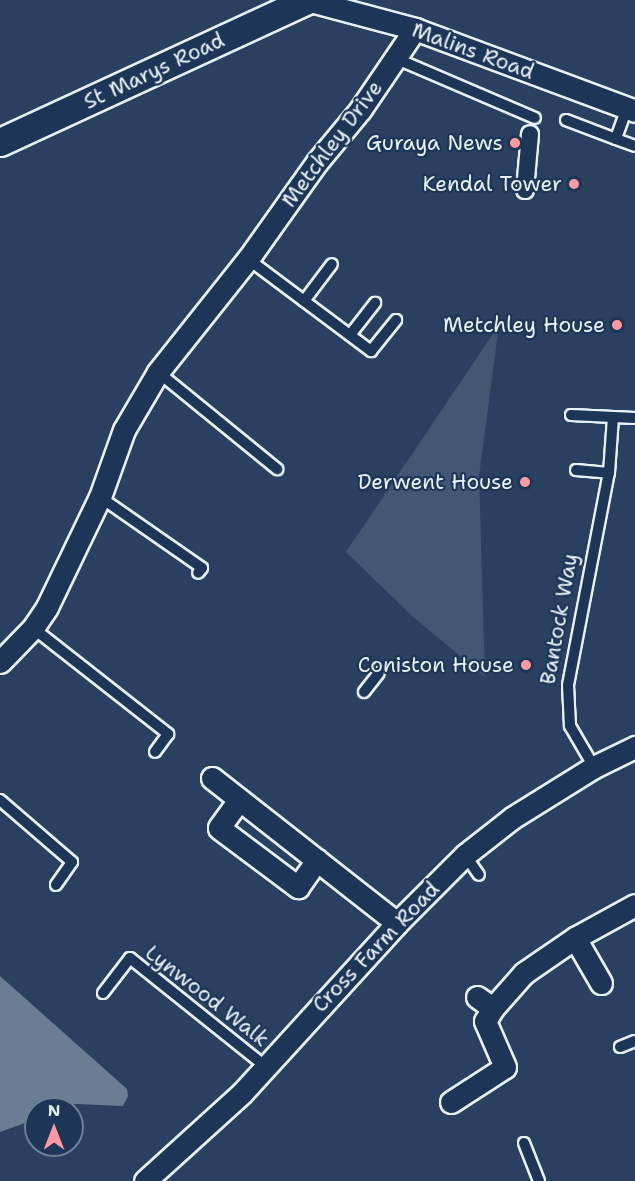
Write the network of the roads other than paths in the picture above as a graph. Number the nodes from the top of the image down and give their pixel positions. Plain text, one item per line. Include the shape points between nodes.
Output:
1 (308, 0) edge
2 (415, 29) junction
3 (395, 58) junction
4 (631, 109) edge
5 (566, 120) dead end
6 (532, 126) joint
7 (616, 139) junction
8 (0, 142) edge
9 (635, 146) edge
10 (525, 190) dead end
11 (248, 259) junction
12 (332, 264) dead end
13 (304, 301) junction
14 (375, 303) dead end
15 (396, 320) dead end
16 (350, 335) junction
17 (158, 372) junction
18 (571, 415) dead end
19 (613, 417) junction
20 (635, 418) edge
21 (277, 469) dead end
22 (576, 470) dead end
23 (609, 473) junction
24 (100, 497) junction
25 (198, 573) dead end
26 (33, 628) junction
27 (0, 662) edge
28 (379, 673) dead end
29 (364, 692) dead end
30 (635, 747) edge
31 (155, 752) dead end
32 (594, 767) junction
33 (212, 778) dead end
34 (0, 800) edge
35 (239, 800) junction
36 (465, 855) junction
37 (317, 860) junction
38 (478, 875) dead end
39 (56, 885) dead end
40 (635, 905) edge
41 (397, 923) junction
42 (575, 938) junction
43 (601, 983) dead end
44 (103, 993) dead end
45 (635, 1041) edge
46 (620, 1047) dead end
47 (265, 1066) junction
48 (451, 1102) dead end
49 (524, 1143) dead end
50 (145, 1181) edge
51 (539, 1181) edge

1 - 2 street, Malins Road
1 - 8 street, St Marys Road
2 - 3 street, Metchley Drive
2 - 4 street, Malins Road
3 - 6 lane
3 - 11 street, Metchley Drive
4 - 7 lane
5 - 7 lane
6 - 10 street
7 - 9 lane
11 - 13 lane
11 - 17 street, Metchley Drive
12 - 13 lane
13 - 16 lane
14 - 16 lane
15 - 16 lane via 371,351
17 - 21 lane
17 - 24 street, Metchley Drive via 124,430
18 - 19 lane
19 - 20 lane
19 - 23 lane, Bantock Way
22 - 23 lane
23 - 32 lane, Bantock Way via 568,685 570,726
24 - 25 lane via 202,568
24 - 26 street, Metchley Drive
26 - 27 street, Metchley Drive
26 - 31 lane via 168,734
28 - 29 lane
30 - 32 street, Cross Farm Road
32 - 36 street, Cross Farm Road via 512,818
33 - 35 street
34 - 39 lane via 72,862
35 - 37 street
35 - 37 street via 219,828 298,887
36 - 38 lane
36 - 41 street, Cross Farm Road
37 - 41 street
40 - 42 street
41 - 47 street, Cross Farm Road
42 - 43 street
42 - 48 street via 485,1003 485,1021 505,1067
44 - 47 lane, Lynwood Walk via 130,958
45 - 46 lane
47 - 50 street, Cross Farm Road via 242,1093
49 - 51 lane

